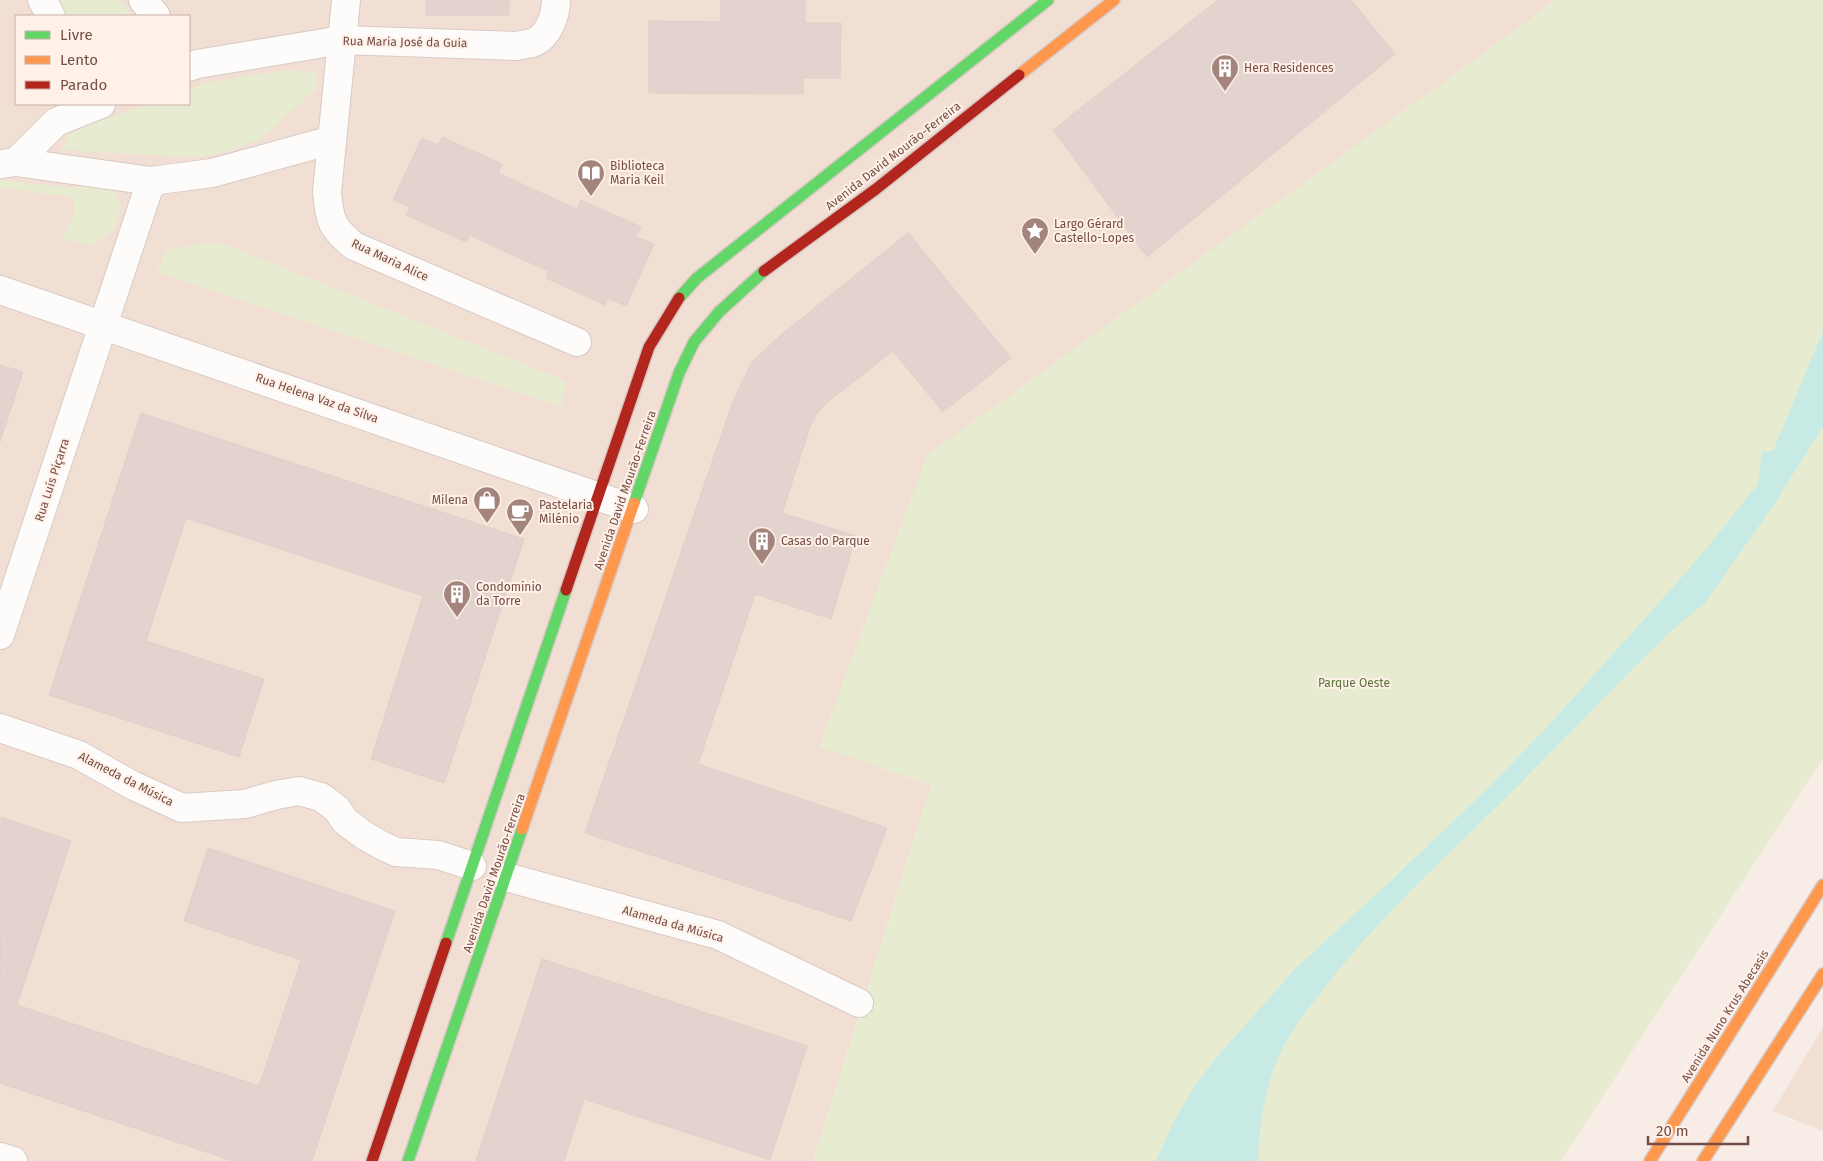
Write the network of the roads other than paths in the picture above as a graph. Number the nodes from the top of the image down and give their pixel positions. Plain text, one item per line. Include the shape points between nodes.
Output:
1 (42, 0) edge
2 (143, 0) edge
3 (346, 0) edge
4 (556, 0) edge
5 (1048, 0) edge
6 (1114, 0) edge
7 (50, 15) edge
8 (155, 15) edge
9 (342, 40) junction
10 (191, 62) edge
11 (96, 105) edge
12 (58, 113) edge
13 (332, 140) junction
14 (8, 163) edge
15 (150, 181) junction
16 (0, 290) edge
17 (103, 324) junction
18 (577, 342) dead end
19 (598, 496) junction
20 (634, 509) junction
21 (0, 635) edge
22 (0, 728) edge
23 (472, 866) junction
24 (506, 878) junction
25 (1823, 885) edge
26 (1823, 974) edge
27 (860, 1003) dead end
28 (0, 1157) edge
29 (13, 1161) edge
30 (372, 1161) edge
31 (408, 1161) edge
32 (1650, 1161) edge
33 (1703, 1161) edge

1 - 7 street
2 - 8 street
3 - 9 street, Rua Maria Alice
4 - 9 street, Rua Maria José da Guia via 547,32 534,42 516,46
5 - 19 street, Avenida David Mourão-Ferreira via 697,278 677,301 649,348
6 - 20 street, Avenida David Mourão-Ferreira via 874,190 732,297 699,334 679,373
9 - 10 street, Rua Maria José da Guia
9 - 13 street, Rua Maria Alice
11 - 12 street
12 - 14 street
13 - 15 street via 212,173
13 - 18 street, Rua Maria Alice via 327,192 329,215 343,237 354,246
14 - 15 street
15 - 17 street, Rua Luís Piçarra
16 - 17 street, Rua Helena Vaz da Silva
17 - 19 street, Rua Helena Vaz da Silva
17 - 21 street, Rua Luís Piçarra
19 - 20 street, Rua Helena Vaz da Silva
19 - 23 street, Avenida David Mourão-Ferreira
20 - 24 street, Avenida David Mourão-Ferreira
22 - 23 street, Alameda da Música via 79,755 182,808 245,804 298,791 321,797 365,836 396,852 438,855
23 - 30 street, Avenida David Mourão-Ferreira
24 - 27 street, Alameda da Música via 718,935
24 - 31 street, Avenida David Mourão-Ferreira
25 - 32 street, Avenida Nuno Krus Abecasis
26 - 33 street
28 - 29 street

